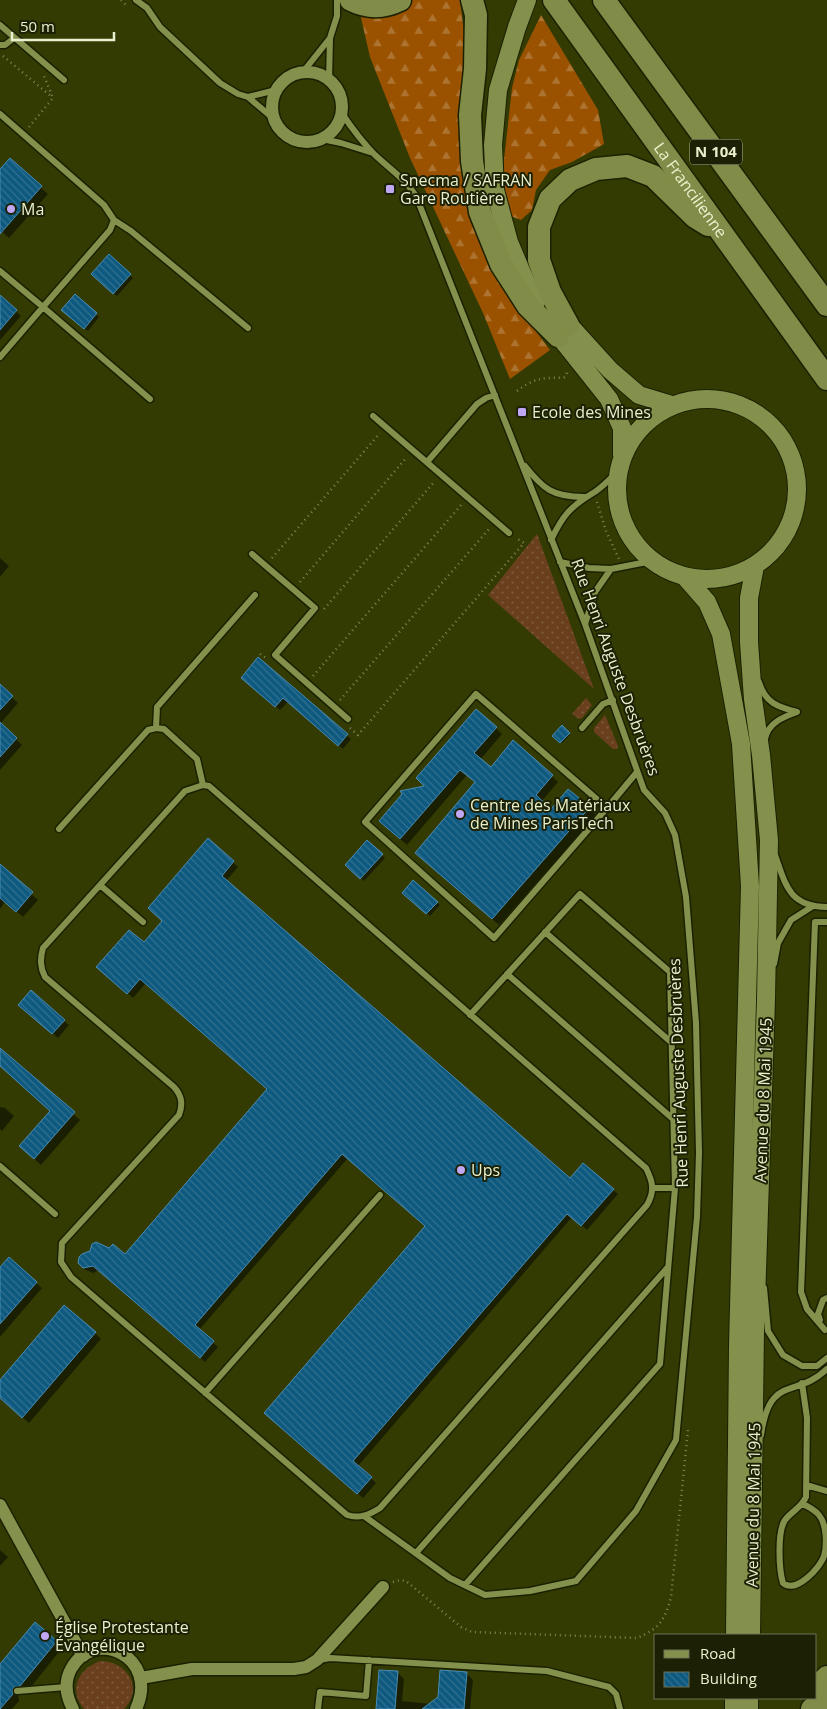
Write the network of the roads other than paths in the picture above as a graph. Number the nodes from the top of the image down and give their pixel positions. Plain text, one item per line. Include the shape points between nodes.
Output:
1 (136, 0) edge
2 (337, 0) edge
3 (350, 0) edge
4 (400, 0) edge
5 (472, 0) edge
6 (527, 0) edge
7 (538, 0) edge
8 (554, 0) edge
9 (604, 0) edge
10 (0, 25) edge
11 (520, 31) junction
12 (14, 38) junction
13 (330, 38) junction
14 (0, 45) edge
15 (303, 72) junction
16 (64, 80) dead end
17 (329, 81) junction
18 (276, 90) junction
19 (248, 97) junction
20 (341, 112) junction
21 (0, 114) edge
22 (274, 119) junction
23 (322, 139) junction
24 (374, 154) junction
25 (114, 220) junction
26 (725, 236) junction
27 (0, 271) edge
28 (827, 305) edge
29 (43, 307) junction
30 (248, 328) dead end
31 (563, 330) junction
32 (0, 357) edge
33 (827, 379) edge
34 (495, 395) junction
35 (150, 399) dead end
36 (672, 405) junction
37 (373, 416) dead end
38 (520, 459) junction
39 (427, 462) junction
40 (620, 463) junction
41 (584, 497) junction
42 (509, 533) road end
43 (551, 540) junction
44 (252, 554) dead end
45 (560, 562) junction
46 (652, 562) junction
47 (755, 566) junction
48 (611, 568) junction
49 (686, 578) junction
50 (255, 595) dead end
51 (585, 624) junction
52 (749, 642) junction
53 (613, 700) junction
54 (348, 719) dead end
55 (156, 728) junction
56 (582, 728) dead end
57 (762, 755) junction
58 (638, 772) junction
59 (203, 785) junction
60 (607, 808) junction
61 (59, 829) dead end
62 (768, 840) junction
63 (100, 885) junction
64 (813, 906) junction
65 (827, 907) edge
66 (143, 922) dead end
67 (827, 922) edge
68 (545, 932) junction
69 (507, 974) junction
70 (766, 999) junction
71 (470, 1015) junction
72 (672, 1043) junction
73 (673, 1119) junction
74 (0, 1166) edge
75 (653, 1188) junction
76 (675, 1188) junction
77 (380, 1195) dead end
78 (55, 1214) dead end
79 (759, 1262) junction
80 (668, 1266) junction
81 (827, 1298) edge
82 (826, 1331) edge
83 (827, 1358) edge
84 (827, 1369) edge
85 (802, 1383) junction
86 (205, 1393) junction
87 (806, 1485) junction
88 (754, 1490) junction
89 (827, 1491) edge
90 (803, 1504) junction
91 (0, 1505) edge
92 (364, 1516) junction
93 (416, 1553) junction
94 (465, 1585) junction
95 (383, 1587) dead end
96 (735, 1634) edge
97 (751, 1634) edge
98 (82, 1656) junction
99 (317, 1660) junction
100 (369, 1660) junction
101 (827, 1677) edge
102 (141, 1678) junction
103 (66, 1687) junction
104 (817, 1687) edge
105 (16, 1691) dead end
106 (827, 1697) edge
107 (805, 1699) edge
108 (73, 1709) edge
109 (136, 1709) edge
110 (318, 1709) edge
111 (620, 1709) edge
112 (794, 1709) edge
113 (812, 1709) edge

1 - 19 lane via 147,8 160,27 220,82
2 - 13 lane, Rue Henri Auguste Desbruères via 337,16
3 - 4 highway via 381,6
5 - 31 highway via 476,15 470,115 472,161 480,212 501,264 528,306
6 - 11 main road, Avenue du 8 Mai 1945
7 - 11 main road, Avenue du 8 Mai 1945
8 - 26 highway, La Francilienne / N 104
9 - 28 highway, N 104
10 - 12 lane
11 - 31 main road, Avenue du 8 Mai 1945 via 498,90 493,146 495,190 509,242 530,292
12 - 14 lane
12 - 16 lane
13 - 15 lane, Rue Henri Auguste Desbruères
13 - 17 lane, Rue Henri Auguste Desbruères
15 - 17 street via 314,73
15 - 18 street, Rue Henri Auguste Desbruères via 292,75
17 - 20 street, Rue Henri Auguste Desbruères via 339,94
18 - 19 lane
18 - 22 street via 272,101
19 - 22 lane
20 - 23 street via 335,128
20 - 24 lane, Rue Henri Auguste Desbruères
21 - 25 lane via 104,205
22 - 23 street, Rue Henri Auguste Desbruères via 282,133 292,140 315,142
23 - 24 lane, Rue Henri Auguste Desbruères
24 - 34 lane, Rue Henri Auguste Desbruères via 407,182 416,196
25 - 29 lane via 110,230
25 - 30 lane
26 - 31 highway via 695,217 653,176 627,166 596,169 570,180 550,199 539,227 539,260
26 - 33 highway, La Francilienne / N 104
27 - 29 lane
29 - 32 lane
29 - 35 lane
31 - 36 main road, Avenue du 8 Mai 1945 via 639,395
31 - 40 main road, Avenue du 8 Mai 1945 via 609,399 622,428
34 - 38 lane, Rue Henri Auguste Desbruères
34 - 39 lane via 478,404
36 - 40 main road, Avenue du 8 Mai 1945 via 651,417 634,434
36 - 47 main road, Avenue du 8 Mai 1945 via 696,398 720,399 744,406 764,419 781,437 796,475 796,507 788,530 774,551
37 - 39 lane
38 - 41 lane via 546,489 570,497
38 - 43 lane, Rue Henri Auguste Desbruères
39 - 42 lane
40 - 41 lane via 594,493
40 - 46 main road, Avenue du 8 Mai 1945 via 616,497 622,522 634,544
41 - 43 lane via 559,522
43 - 45 lane, Rue Henri Auguste Desbruères
44 - 54 lane via 315,608 275,655
45 - 48 lane via 589,568
45 - 51 lane, Rue Henri Auguste Desbruères
46 - 48 lane
46 - 49 main road, Avenue du 8 Mai 1945
47 - 49 main road, Avenue du 8 Mai 1945 via 733,576 710,580
47 - 52 main road, Avenue du 8 Mai 1945 via 749,598
48 - 51 lane via 594,592
49 - 96 main road, Avenue du 8 Mai 1945 via 707,602 721,634 741,744 750,886 738,1337
50 - 55 lane via 158,707
51 - 53 lane, Rue Henri Auguste Desbruères
52 - 57 main road, Avenue du 8 Mai 1945 via 753,699
52 - 57 lane via 762,691 777,707 797,712 778,719 766,733
53 - 56 lane via 603,704
53 - 58 lane, Rue Henri Auguste Desbruères
55 - 59 lane via 164,729 197,758
55 - 61 lane via 148,730
57 - 62 main road, Avenue du 8 Mai 1945
58 - 60 lane
58 - 94 lane, Rue Henri Auguste Desbruères via 644,790 665,813 675,835 686,897 696,1023 697,1217 676,1440 636,1511 576,1581 530,1591 485,1594
59 - 63 lane via 185,791
59 - 71 lane via 208,786
60 - 60 lane via 476,694 365,822 494,938
62 - 64 lane via 784,882 796,899
62 - 70 main road, Avenue du 8 Mai 1945
63 - 66 lane
63 - 86 lane via 43,948 41,971 44,977 174,1087 179,1093 182,1108 62,1243 62,1262 71,1278
64 - 65 lane
64 - 70 lane via 791,920 778,943
67 - 82 lane via 815,922 801,1292 807,1309
68 - 69 lane
68 - 72 lane
68 - 72 lane via 580,894 670,972
69 - 71 lane
69 - 73 lane
70 - 79 main road, Avenue du 8 Mai 1945
71 - 75 lane via 646,1168
72 - 73 lane
73 - 76 lane
74 - 78 lane
75 - 76 lane
75 - 92 lane via 647,1205 380,1508
76 - 80 lane
77 - 86 lane
79 - 83 lane via 768,1331 783,1356 802,1366 817,1366
79 - 88 main road, Avenue du 8 Mai 1945
80 - 93 lane
80 - 94 lane via 660,1364
81 - 82 lane via 823,1300 818,1314
84 - 85 lane via 817,1379
85 - 87 lane via 807,1418
85 - 88 lane via 781,1391 770,1402 762,1428
86 - 92 lane via 347,1515 355,1518
87 - 89 lane
87 - 90 lane
88 - 97 main road, Avenue du 8 Mai 1945
90 - 90 lane via 785,1521 780,1533 781,1576 783,1583 789,1586 804,1580 821,1563 826,1548 821,1516
91 - 98 street
92 - 93 lane, Rue Henri Auguste Desbruères
93 - 94 lane, Rue Henri Auguste Desbruères
95 - 99 street
98 - 102 street via 104,1649 115,1651 134,1663
98 - 103 street via 68,1675
99 - 100 lane
99 - 102 street via 306,1667 294,1669 192,1669
100 - 110 lane via 366,1696 320,1692
100 - 111 lane via 547,1670 609,1687 616,1694
101 - 104 highway
102 - 109 street via 141,1698
103 - 105 lane
103 - 108 street
106 - 113 highway
107 - 112 highway

